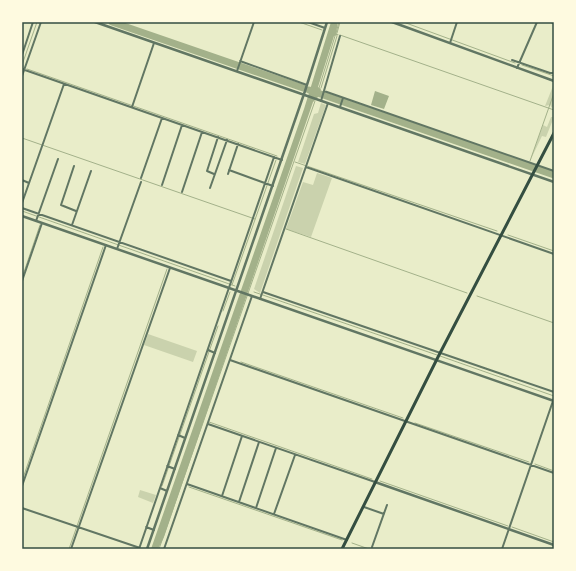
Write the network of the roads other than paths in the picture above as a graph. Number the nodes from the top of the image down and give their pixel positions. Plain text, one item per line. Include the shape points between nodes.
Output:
1 (33, 22) edge
2 (41, 22) edge
3 (95, 22) edge
4 (254, 22) edge
5 (308, 22) edge
6 (327, 22) edge
7 (392, 22) edge
8 (457, 22) edge
9 (537, 22) edge
10 (402, 24) edge
11 (326, 28) junction
12 (340, 36) dead end
13 (451, 41) junction
14 (154, 43) junction
15 (22, 55) edge
16 (512, 60) dead end
17 (519, 62) junction
18 (239, 64) junction
19 (517, 68) junction
20 (23, 70) edge
21 (237, 71) junction
22 (554, 73) edge
23 (22, 76) edge
24 (554, 81) edge
25 (64, 84) junction
26 (308, 85) junction
27 (324, 92) junction
28 (306, 95) junction
29 (320, 99) junction
30 (343, 99) junction
31 (328, 103) junction
32 (132, 106) junction
33 (341, 106) junction
34 (162, 118) junction
35 (182, 125) junction
36 (202, 132) junction
37 (554, 133) edge
38 (218, 138) junction
39 (226, 140) junction
40 (238, 144) junction
41 (274, 157) junction
42 (58, 159) dead end
43 (282, 160) junction
44 (74, 166) dead end
45 (306, 166) junction
46 (538, 166) junction
47 (229, 170) junction
48 (90, 171) dead end
49 (554, 171) edge
50 (534, 173) junction
51 (214, 174) junction
52 (228, 174) dead end
53 (141, 178) dead end
54 (22, 180) edge
55 (141, 182) dead end
56 (554, 182) edge
57 (29, 183) junction
58 (267, 184) junction
59 (162, 185) dead end
60 (273, 186) junction
61 (210, 188) dead end
62 (182, 192) dead end
63 (23, 198) edge
64 (22, 203) edge
65 (22, 208) edge
66 (76, 211) junction
67 (22, 216) edge
68 (38, 217) junction
69 (42, 223) junction
70 (72, 225) junction
71 (502, 236) junction
72 (106, 245) junction
73 (119, 245) junction
74 (554, 254) edge
75 (170, 268) junction
76 (22, 281) edge
77 (231, 281) junction
78 (229, 287) junction
79 (238, 291) junction
80 (262, 295) junction
81 (252, 296) junction
82 (209, 351) junction
83 (215, 353) junction
84 (438, 356) junction
85 (230, 360) junction
86 (554, 392) edge
87 (554, 400) edge
88 (405, 422) junction
89 (208, 424) junction
90 (179, 436) junction
91 (242, 436) junction
92 (185, 438) junction
93 (259, 442) junction
94 (277, 448) junction
95 (295, 454) junction
96 (531, 465) junction
97 (168, 467) junction
98 (175, 469) junction
99 (554, 473) edge
100 (375, 482) junction
101 (187, 484) junction
102 (22, 486) edge
103 (160, 488) junction
104 (167, 490) junction
105 (222, 496) junction
106 (239, 502) junction
107 (387, 505) dead end
108 (364, 507) junction
109 (22, 508) edge
110 (256, 508) junction
111 (274, 514) junction
112 (384, 514) junction
113 (78, 527) junction
114 (146, 527) junction
115 (509, 529) junction
116 (154, 530) junction
117 (347, 540) junction
118 (554, 545) edge
119 (372, 547) dead end
120 (139, 548) edge
121 (71, 549) edge
122 (143, 549) edge
123 (147, 549) edge
124 (165, 549) edge
125 (342, 549) edge
126 (502, 549) edge

1 - 15 street
2 - 20 street
3 - 14 street
4 - 18 street
5 - 11 street
6 - 11 street
7 - 10 street
8 - 13 street
9 - 17 street
10 - 13 street
11 - 26 street
12 - 27 street
13 - 19 street
14 - 21 street
14 - 32 street
16 - 17 street
17 - 19 street
17 - 22 street
18 - 21 street
18 - 26 street
19 - 24 street
20 - 23 street
20 - 25 street
21 - 28 street
25 - 32 street
25 - 57 street
26 - 28 street
27 - 29 street
27 - 30 street
28 - 29 street
28 - 43 street
29 - 31 street
30 - 33 street
30 - 46 street
31 - 33 street
31 - 45 street
32 - 34 street
33 - 50 street
34 - 35 street
34 - 53 street
35 - 36 street
35 - 59 street
36 - 38 street
36 - 62 street
37 - 46 main road
38 - 39 street
38 - 51 street via 207,171
39 - 40 street
39 - 51 street
40 - 41 street
40 - 47 street
41 - 43 street
41 - 58 street
42 - 68 street
43 - 60 street
44 - 66 street via 61,205
45 - 71 street
45 - 80 street
46 - 49 street
46 - 50 main road
47 - 52 street
47 - 58 street
48 - 66 street
50 - 56 street
50 - 71 main road
51 - 61 street
54 - 57 street
55 - 73 street
57 - 63 street
58 - 60 street
58 - 77 street
60 - 79 street
63 - 64 street
65 - 68 street
66 - 70 street
67 - 68 street
68 - 69 street
68 - 70 street
69 - 72 street
69 - 76 street
70 - 73 street
71 - 74 street
71 - 84 main road
72 - 73 street
72 - 102 street
73 - 75 street
73 - 77 street
75 - 78 street
75 - 113 street
77 - 78 street
78 - 79 street
78 - 82 street
79 - 81 street
79 - 83 street
80 - 81 street
80 - 84 street
80 - 84 street
81 - 85 street
82 - 83 street
82 - 90 street
83 - 92 street
84 - 86 street
84 - 87 street
84 - 88 main road
85 - 88 street
85 - 89 street
87 - 96 street
88 - 96 street
88 - 100 main road
89 - 91 street
89 - 101 street
90 - 92 street
90 - 97 street
91 - 93 street
91 - 105 street
92 - 98 street
93 - 94 street
93 - 106 street
94 - 95 street
94 - 110 street
95 - 100 street
95 - 111 street
96 - 99 street
96 - 115 street
97 - 98 street
97 - 103 street
98 - 104 street
100 - 108 main road
100 - 115 street
101 - 105 street
101 - 124 street
103 - 104 street
103 - 114 street
104 - 116 street
105 - 106 street
106 - 110 street
107 - 112 street
108 - 112 street
108 - 117 main road
109 - 113 street
110 - 111 street
111 - 117 street
112 - 119 street
113 - 120 street
113 - 121 street
114 - 116 street
114 - 120 street
115 - 118 street
115 - 126 street
116 - 123 street
117 - 125 main road
120 - 122 street

